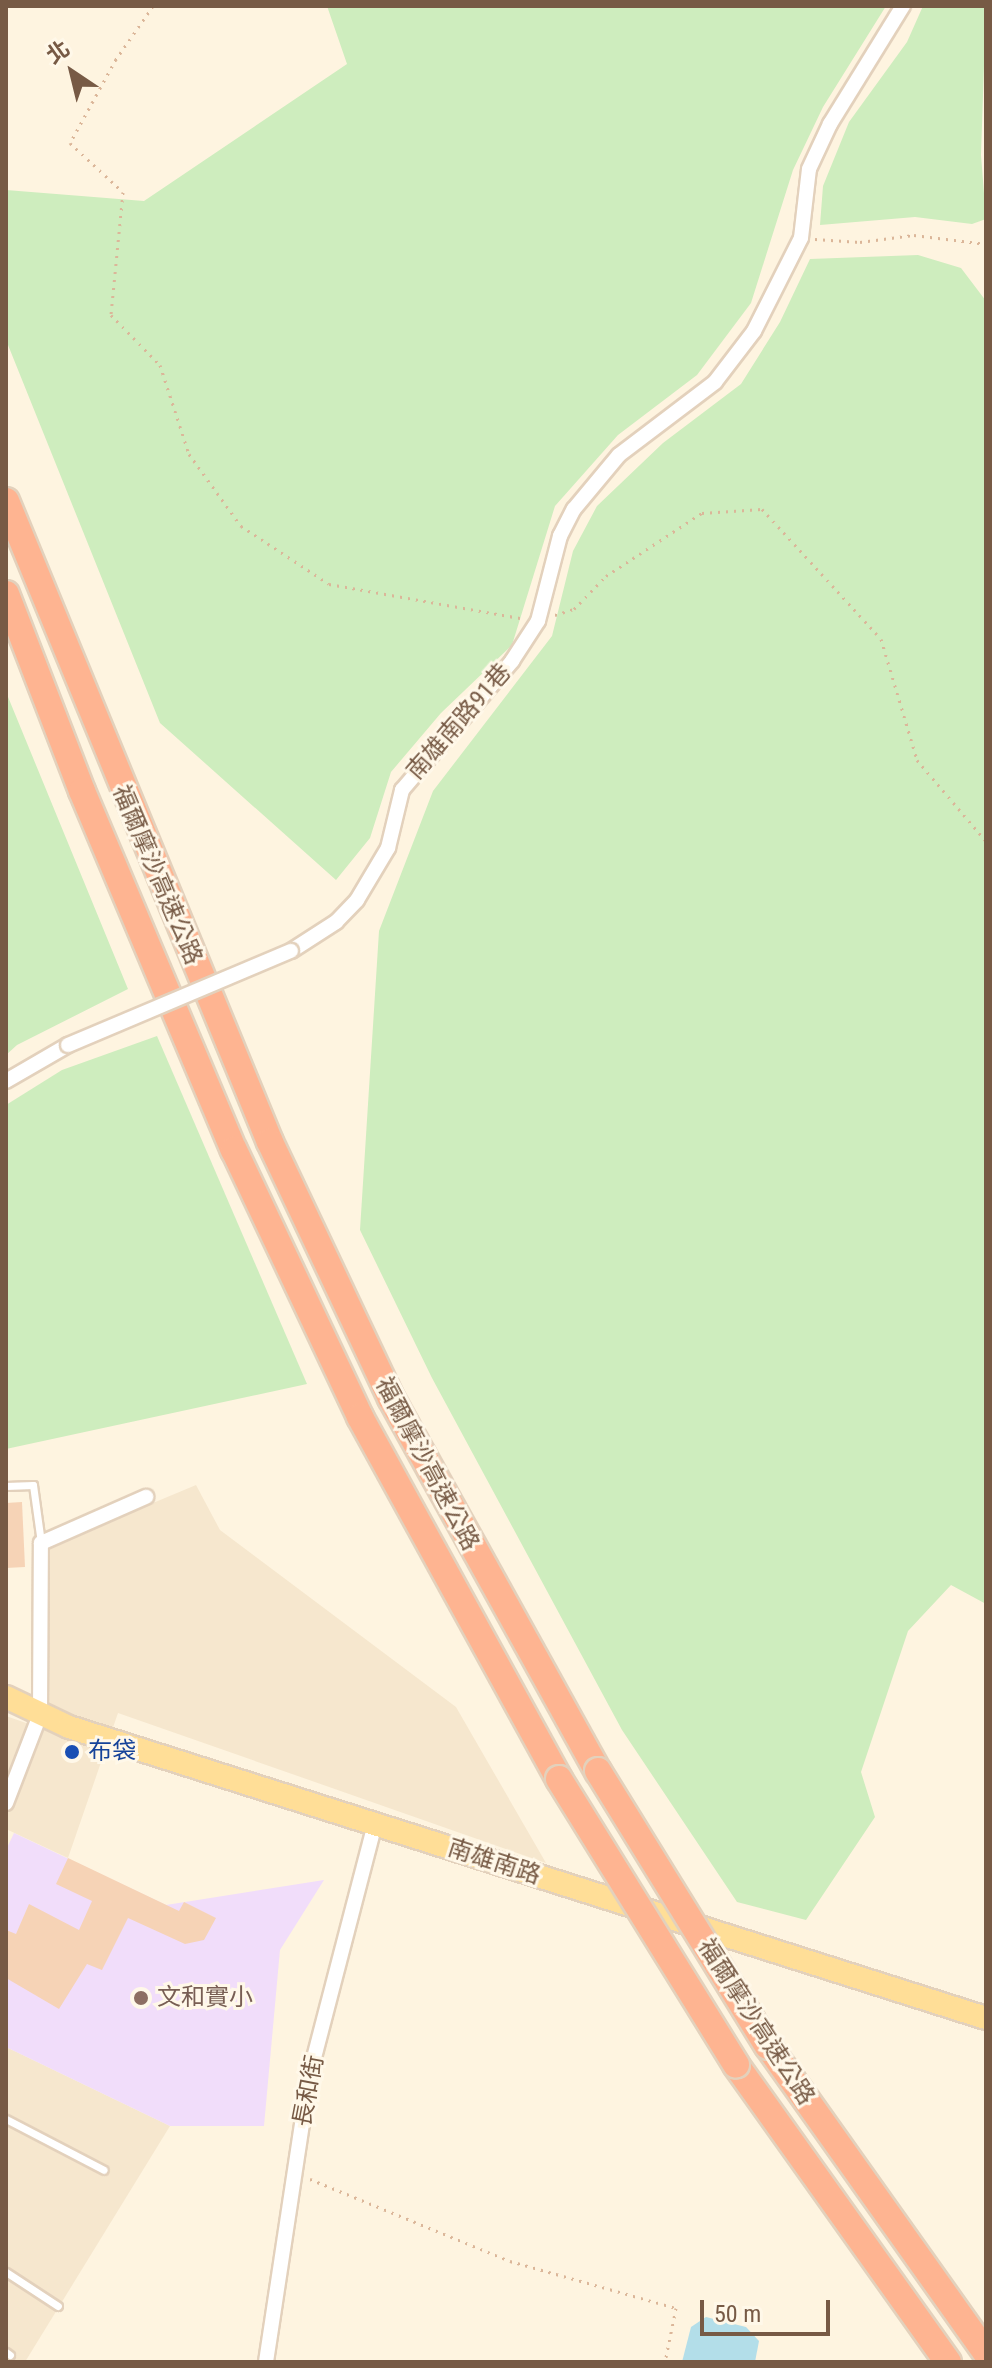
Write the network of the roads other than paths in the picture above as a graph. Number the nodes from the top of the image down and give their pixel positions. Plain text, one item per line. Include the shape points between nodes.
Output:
1 (903, 6) edge
2 (6, 501) edge
3 (6, 594) edge
4 (6, 1081) edge
5 (6, 1486) edge
6 (146, 1497) dead end
7 (41, 1543) junction
8 (6, 1697) edge
9 (40, 1715) junction
10 (6, 1803) edge
11 (375, 1824) junction
12 (986, 2018) edge
13 (6, 2119) edge
14 (104, 2170) dead end
15 (6, 2272) edge
16 (58, 2306) dead end
17 (986, 2353) edge
18 (266, 2362) edge
19 (948, 2362) edge

1 - 4 street, 南雄南路91巷, bridge via 830,124 809,169 801,238 754,331 715,382 619,455 574,509 560,536 538,621 512,661 402,790 388,848 357,900 336,922 291,951 68,1045
2 - 17 highway, 福爾摩沙高速公路, bridge via 270,1142 420,1453 598,1771 768,2046
3 - 19 highway, 福爾摩沙高速公路, bridge via 82,791 234,1150 360,1417 559,1779 736,2065
5 - 7 lane via 33,1485
6 - 7 street
7 - 9 street
8 - 9 main road, 南雄南路
9 - 10 street
9 - 11 main road, 南雄南路
11 - 12 main road, 南雄南路
11 - 18 street, 長和街 via 309,2077
13 - 14 lane
15 - 16 lane

